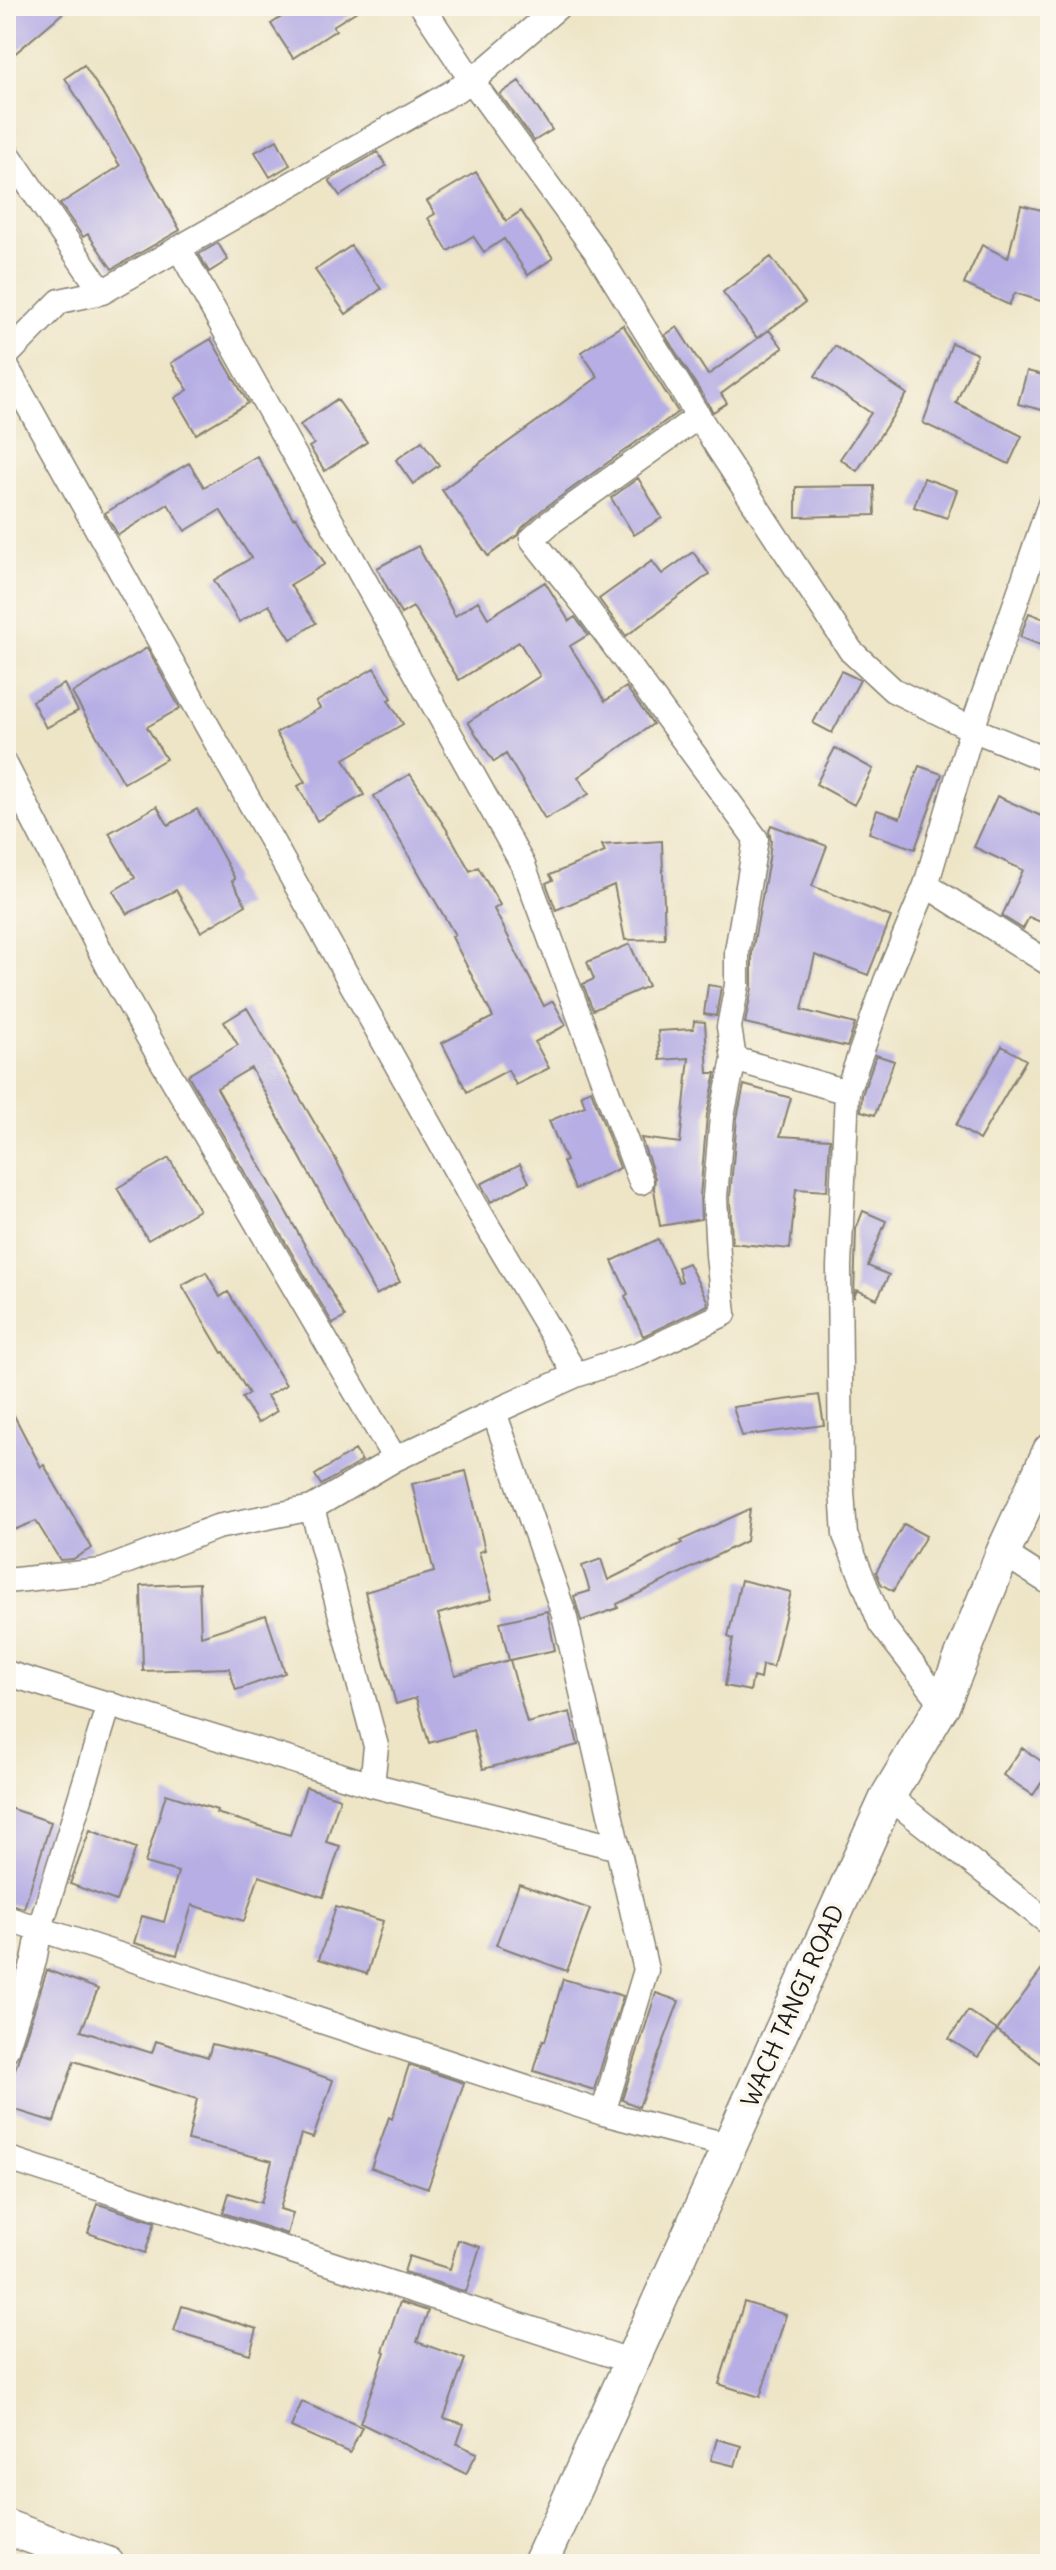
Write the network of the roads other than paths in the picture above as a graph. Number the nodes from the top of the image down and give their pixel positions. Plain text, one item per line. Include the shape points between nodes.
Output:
1 (422, 6) edge
2 (559, 6) edge
3 (472, 81) junction
4 (6, 151) edge
5 (179, 248) junction
6 (102, 292) junction
7 (6, 356) edge
8 (6, 366) edge
9 (699, 416) junction
10 (1050, 504) edge
11 (972, 729) junction
12 (1050, 761) edge
13 (6, 766) edge
14 (926, 885) junction
15 (1050, 964) edge
16 (734, 1059) junction
17 (847, 1092) junction
18 (641, 1182) dead end
19 (576, 1375) junction
20 (494, 1412) junction
21 (1050, 1451) edge
22 (395, 1459) junction
23 (312, 1508) junction
24 (1003, 1553) junction
25 (6, 1581) edge
26 (1050, 1583) edge
27 (6, 1673) edge
28 (109, 1704) junction
29 (943, 1704) junction
30 (372, 1785) junction
31 (888, 1796) junction
32 (618, 1848) junction
33 (6, 1918) edge
34 (1050, 1924) edge
35 (40, 1928) junction
36 (6, 2050) edge
37 (603, 2113) junction
38 (731, 2146) junction
39 (6, 2158) edge
40 (630, 2361) junction
41 (6, 2527) edge
42 (107, 2564) edge
43 (540, 2564) edge

1 - 3 street
2 - 3 street
3 - 5 street
3 - 9 street via 598,254
4 - 6 street
5 - 6 street
5 - 18 street via 523,865
6 - 7 street via 60,301
8 - 19 street via 478,1210
9 - 11 street via 851,651 893,690
9 - 16 street via 532,539 756,839 729,1027
10 - 11 street
11 - 12 street
11 - 14 street
13 - 22 street via 130,1005
14 - 15 street
14 - 17 street
16 - 17 street
16 - 19 street via 722,1116 715,1197 724,1314 639,1354
17 - 29 street via 839,1267 845,1535 881,1624
19 - 20 street
20 - 22 street
20 - 32 street via 564,1614
21 - 24 main road, WACH TANGI ROAD
22 - 23 street
23 - 25 street via 217,1527 102,1571
23 - 30 street via 376,1746
24 - 26 street
24 - 29 main road, WACH TANGI ROAD
27 - 28 street
28 - 30 street
28 - 35 street
29 - 31 main road, WACH TANGI ROAD
30 - 32 street
31 - 34 street
31 - 38 main road, WACH TANGI ROAD
32 - 37 street via 646,1970
33 - 35 street
35 - 36 street
35 - 37 street
37 - 38 street
38 - 40 main road, WACH TANGI ROAD
39 - 40 street
40 - 43 main road, WACH TANGI ROAD
41 - 42 main road

